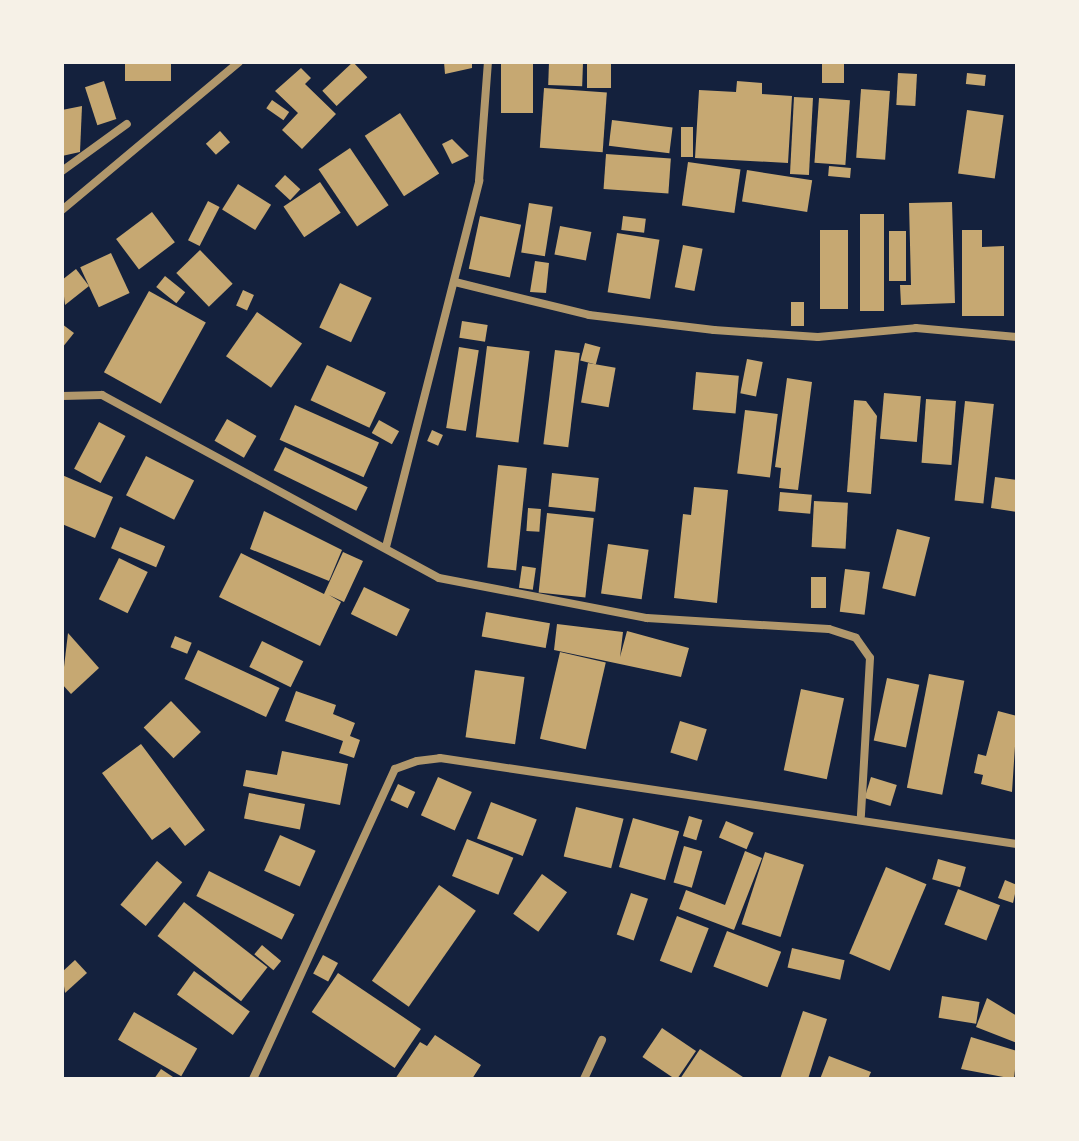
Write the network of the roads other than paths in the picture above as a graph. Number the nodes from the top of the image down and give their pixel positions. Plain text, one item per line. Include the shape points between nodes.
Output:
1 (239, 62) edge
2 (488, 62) edge
3 (127, 124) dead end
4 (62, 171) edge
5 (62, 210) edge
6 (455, 282) junction
7 (1017, 337) edge
8 (62, 396) edge
9 (386, 547) junction
10 (861, 816) junction
11 (1017, 844) edge
12 (602, 1040) dead end
13 (253, 1079) edge
14 (584, 1079) edge

1 - 5 street
2 - 6 street via 479,181
3 - 4 street
6 - 7 street via 589,315 714,330 818,337 916,328
6 - 9 street
8 - 9 street via 102,395
9 - 10 street via 439,578 647,618 829,629 856,638 870,658
10 - 11 street
10 - 13 street via 440,758 395,769
12 - 14 street

